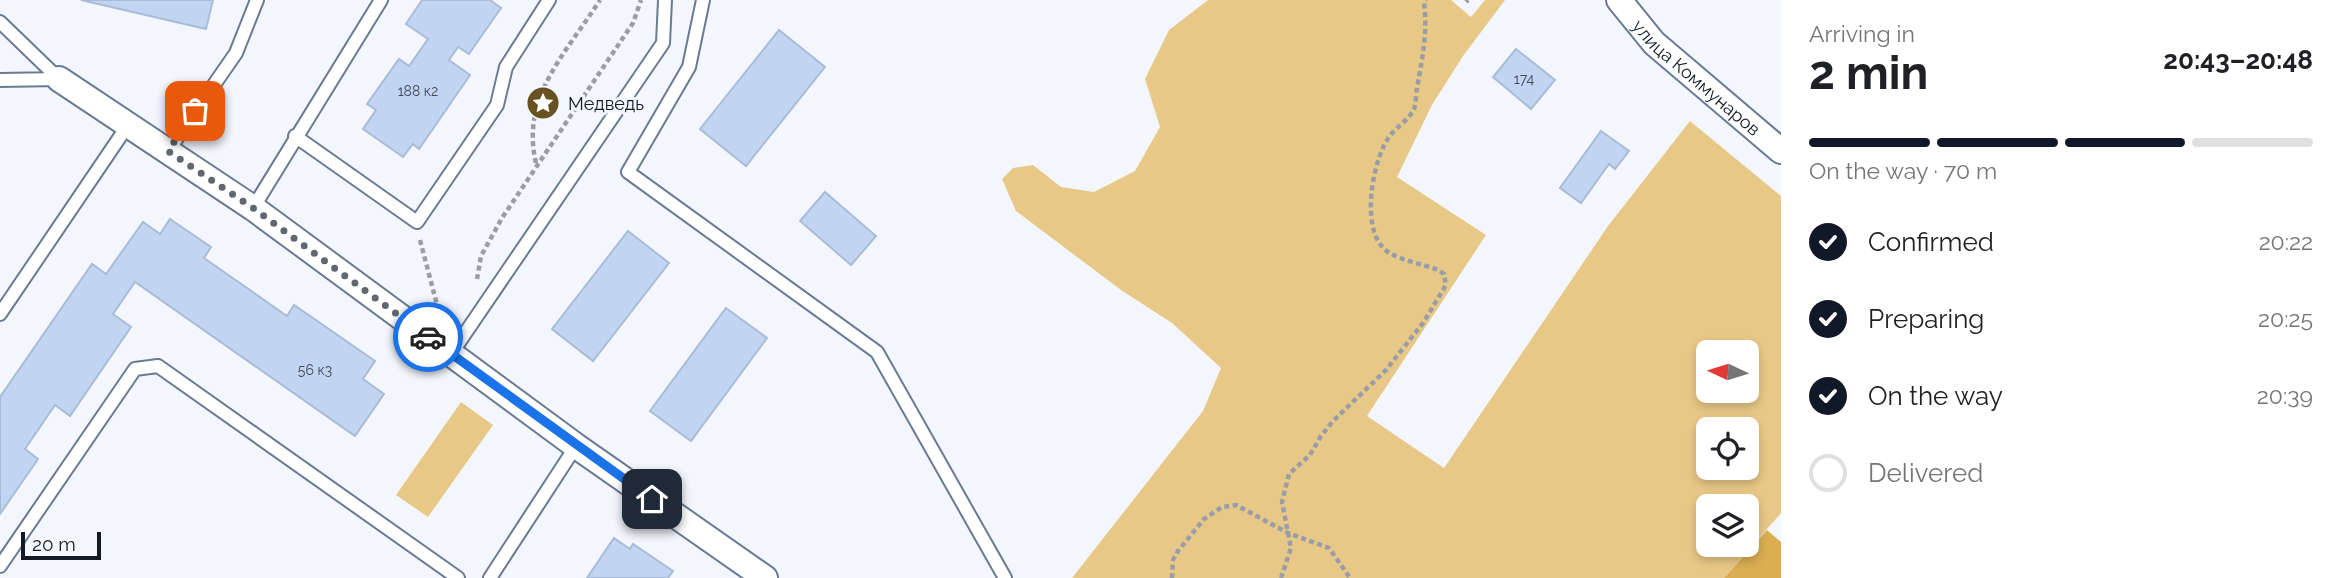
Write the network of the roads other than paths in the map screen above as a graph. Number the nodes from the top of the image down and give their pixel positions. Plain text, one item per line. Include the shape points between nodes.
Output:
1 (257, 0) edge
2 (381, 0) edge
3 (549, 0) edge
4 (665, 0) edge
5 (702, 0) edge
6 (1619, 0) edge
7 (0, 22) edge
8 (60, 79) junction
9 (0, 80) edge
10 (128, 125) junction
11 (295, 136) junction
12 (168, 151) junction
13 (1781, 151) edge
14 (253, 208) junction
15 (0, 314) edge
16 (451, 355) junction
17 (576, 446) junction
18 (0, 566) edge
19 (458, 578) edge
20 (490, 578) edge
21 (765, 578) edge
22 (1005, 578) edge

1 - 12 lane via 236,52
2 - 11 lane
3 - 11 lane via 506,67 497,105 417,222
4 - 16 lane via 663,43
5 - 22 lane via 689,67 628,172 877,352
6 - 13 street, улица Коммунаров via 1654,43
7 - 8 lane
8 - 9 lane
8 - 10 street
10 - 12 street
10 - 15 lane
11 - 14 lane
12 - 14 street
14 - 16 street
16 - 17 street
17 - 20 lane
17 - 21 street
18 - 19 lane via 135,369 158,366

